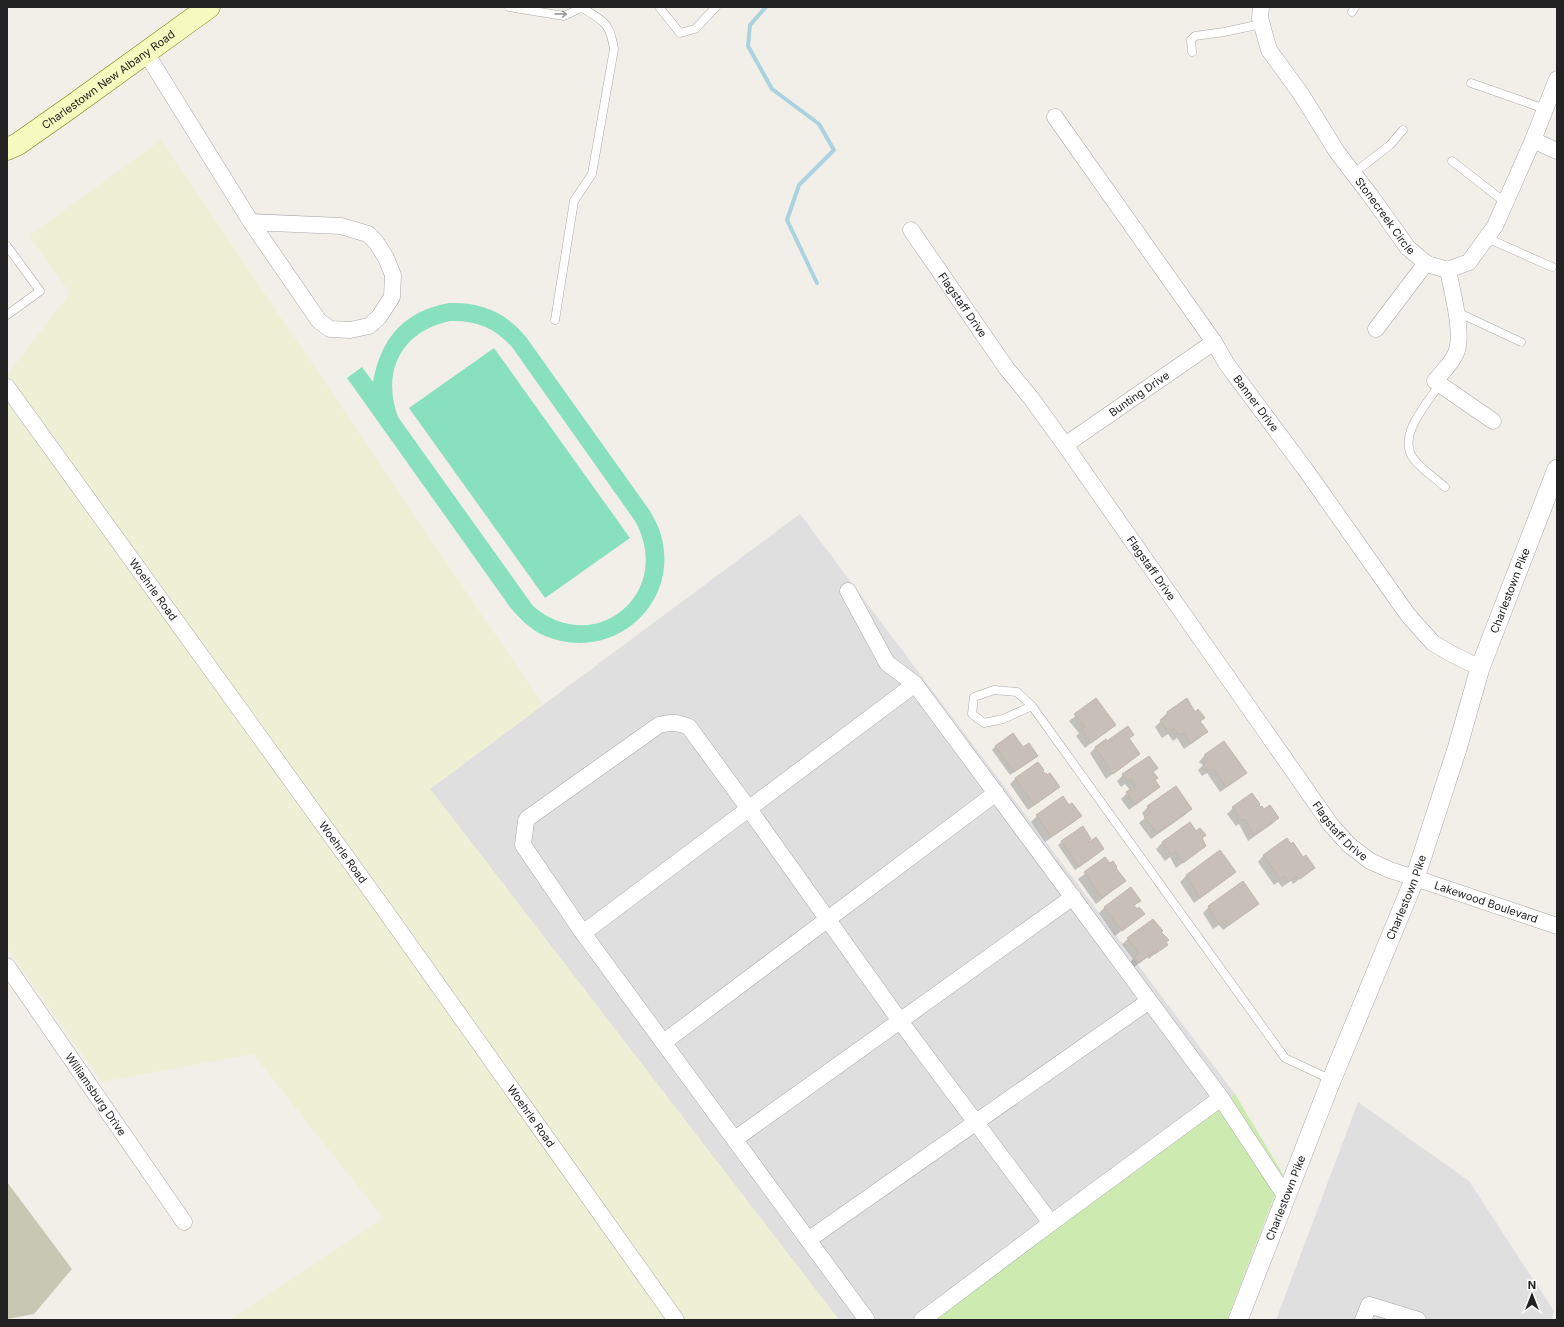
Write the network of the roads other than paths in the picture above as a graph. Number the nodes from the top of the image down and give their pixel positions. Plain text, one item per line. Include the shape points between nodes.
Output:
1 (209, 7) edge
2 (509, 7) edge
3 (659, 7) edge
4 (716, 7) edge
5 (1261, 7) edge
6 (530, 8) edge
7 (583, 8) edge
8 (1261, 24) junction
9 (1192, 52) dead end
10 (146, 53) junction
11 (1557, 79) edge
12 (1471, 83) dead end
13 (1545, 109) junction
14 (1055, 117) dead end
15 (1403, 130) dead end
16 (1533, 140) junction
17 (7, 149) edge
18 (1557, 151) edge
19 (1452, 161) dead end
20 (1354, 173) junction
21 (1506, 203) junction
22 (251, 222) junction
23 (911, 230) dead end
24 (1487, 238) junction
25 (7, 246) edge
26 (1426, 263) junction
27 (1552, 267) dead end
28 (1448, 270) junction
29 (1456, 312) junction
30 (7, 315) edge
31 (555, 320) dead end
32 (1376, 329) dead end
33 (1214, 342) junction
34 (1521, 342) dead end
35 (1440, 384) junction
36 (7, 387) edge
37 (1493, 422) dead end
38 (1064, 445) junction
39 (1557, 469) edge
40 (1445, 487) dead end
41 (848, 591) dead end
42 (1480, 668) junction
43 (915, 684) junction
44 (1032, 706) junction
45 (996, 793) junction
46 (749, 809) junction
47 (1415, 878) junction
48 (1073, 897) junction
49 (827, 920) junction
50 (1557, 926) edge
51 (583, 933) junction
52 (7, 966) edge
53 (1149, 1001) junction
54 (900, 1021) junction
55 (664, 1042) junction
56 (1332, 1080) junction
57 (1221, 1098) junction
58 (974, 1123) junction
59 (735, 1139) junction
60 (1286, 1197) junction
61 (184, 1222) dead end
62 (1050, 1223) junction
63 (808, 1240) junction
64 (676, 1320) edge
65 (867, 1320) edge
66 (922, 1320) edge
67 (1238, 1320) edge
68 (1363, 1320) edge
69 (1418, 1320) edge

1 - 10 main road, Charlestown New Albany Road
2 - 6 lane
3 - 4 lane via 680,33 695,29
5 - 8 street, Stonecreek Circle
6 -> 7 lane via 564,16
7 - 31 lane via 603,21 612,33 614,49 592,174 574,201
8 - 9 lane via 1195,36 1191,40
8 - 20 street, Stonecreek Circle via 1269,50 1301,94 1337,152
10 - 17 main road, Charlestown New Albany Road via 24,140
10 - 22 street
11 - 13 street
12 - 13 lane
13 - 16 street
14 - 33 street, Banner Drive
15 - 20 lane via 1390,145
16 - 18 street
16 - 21 street
19 - 21 lane
20 - 26 street, Stonecreek Circle via 1408,248
21 - 24 street
22 - 22 street via 319,321 330,329 350,330 369,326 379,318 392,297 393,275 386,258 368,234 341,226
23 - 38 street, Flagstaff Drive via 1007,369
24 - 27 lane
24 - 28 street via 1468,262
25 - 30 lane via 40,291
26 - 28 street, Stonecreek Circle
26 - 32 street
28 - 29 street
29 - 34 lane
29 - 35 street via 1456,353 1435,381
33 - 38 street, Bunting Drive
33 - 42 street, Banner Drive via 1226,363 1408,615 1433,643
35 - 37 street
35 - 40 lane via 1410,429 1408,442 1412,457
36 - 64 street, Woehrle Road via 384,909
38 - 47 street, Flagstaff Drive via 1330,825 1370,862
39 - 42 street, Charlestown Pike
41 - 43 street via 887,663
42 - 47 street, Charlestown Pike
43 - 45 street
43 - 46 street
44 - 44 lane via 1018,692 994,690 974,697 972,714 984,723 1004,719
44 - 56 lane via 1285,1058
45 - 48 street
45 - 49 street
46 - 49 street
46 - 51 street
46 - 51 street via 689,727 678,722 669,722 659,725 528,818 523,845
47 - 50 street, Lakewood Boulevard
47 - 56 street, Charlestown Pike
48 - 53 street
48 - 54 street
49 - 54 street
49 - 55 street
51 - 55 street
52 - 61 street, Williamsburg Drive
53 - 57 street
53 - 58 street
54 - 58 street
54 - 59 street
55 - 59 street
56 - 60 street, Charlestown Pike
57 - 60 street
57 - 62 street
58 - 62 street
58 - 63 street
59 - 63 street
60 - 67 street, Charlestown Pike
62 - 66 street
63 - 65 street
68 - 69 street via 1369,1305

